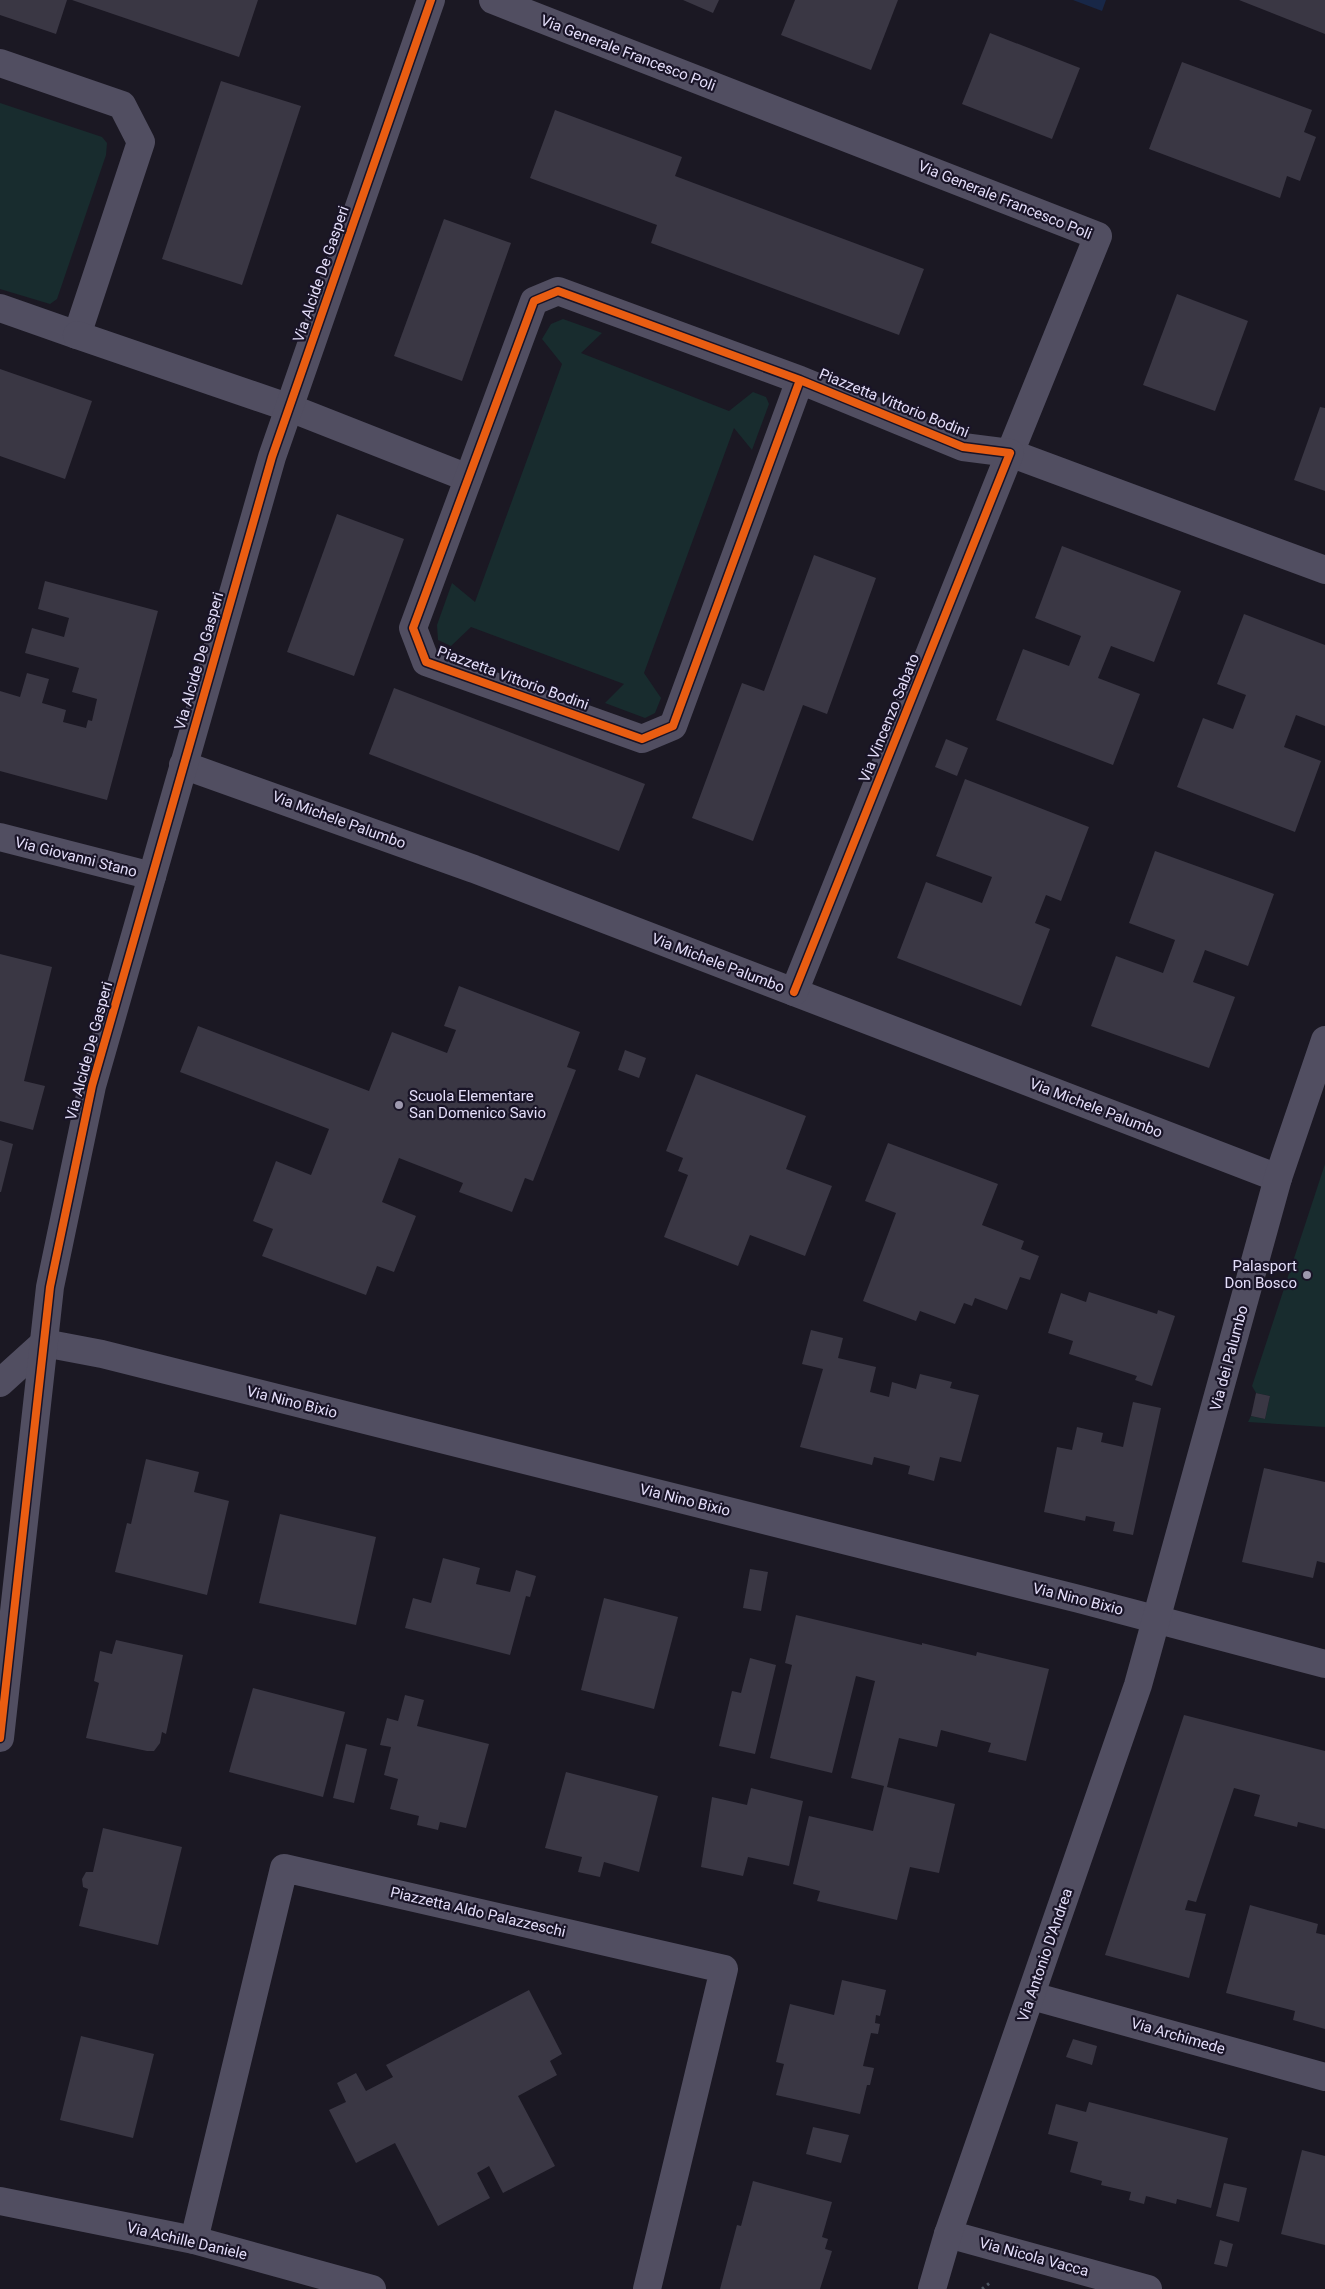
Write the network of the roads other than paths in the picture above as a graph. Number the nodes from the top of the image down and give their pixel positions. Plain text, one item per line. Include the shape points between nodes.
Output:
1 (431, 0) edge
2 (493, 0) edge
3 (0, 63) edge
4 (0, 308) edge
5 (76, 335) junction
6 (800, 380) junction
7 (290, 408) junction
8 (1010, 453) junction
9 (468, 478) junction
10 (1325, 570) edge
11 (184, 765) junction
12 (0, 837) edge
13 (152, 876) junction
14 (794, 992) junction
15 (1325, 1040) edge
16 (1278, 1178) junction
17 (44, 1343) junction
18 (0, 1383) edge
19 (1156, 1620) junction
20 (1325, 1664) edge
21 (0, 1738) edge
22 (1032, 1996) junction
23 (1325, 2077) edge
24 (0, 2201) edge
25 (948, 2234) junction
26 (194, 2240) junction
27 (372, 2289) edge
28 (647, 2289) edge
29 (932, 2289) edge
30 (1148, 2289) edge

1 - 7 street, Via Alcide De Gasperi
2 - 8 street, Via Generale Francesco Poli via 1098,236
3 - 5 street via 122,105 141,142
4 - 5 street
5 - 7 street
6 - 8 street, Piazzetta Vittorio Bodini via 963,447
6 - 9 street, Piazzetta Vittorio Bodini via 558,292 534,302
6 - 9 street, Piazzetta Vittorio Bodini via 673,726 642,739 426,662 413,628
7 - 9 street
7 - 11 street, Via Alcide De Gasperi via 272,457
8 - 10 street
8 - 14 street, Via Vincenzo Sabato
11 - 13 street, Via Alcide De Gasperi
11 - 14 street, Via Michele Palumbo via 474,869
12 - 13 street, Via Giovanni Stano
13 - 17 street, Via Alcide De Gasperi via 92,1086 50,1287
14 - 16 street, Via Michele Palumbo
15 - 16 street, Via dei Palumbo
16 - 19 street, Via dei Palumbo
17 - 18 street
17 - 19 street, Via Nino Bixio via 102,1354
17 - 21 street, Via Alcide De Gasperi
19 - 20 street, Via Nino Bixio
19 - 22 street, Via Antonio D'Andrea via 1138,1685
22 - 23 street, Via Archimede
22 - 25 street, Via Antonio D'Andrea
24 - 26 street, Via Achille Daniele
25 - 29 street, Via Antonio D'Andrea
25 - 30 street, Via Nicola Vacca
26 - 27 street, Via Achille Daniele
26 - 28 street, Piazzetta Aldo Palazzeschi via 284,1868 724,1969

